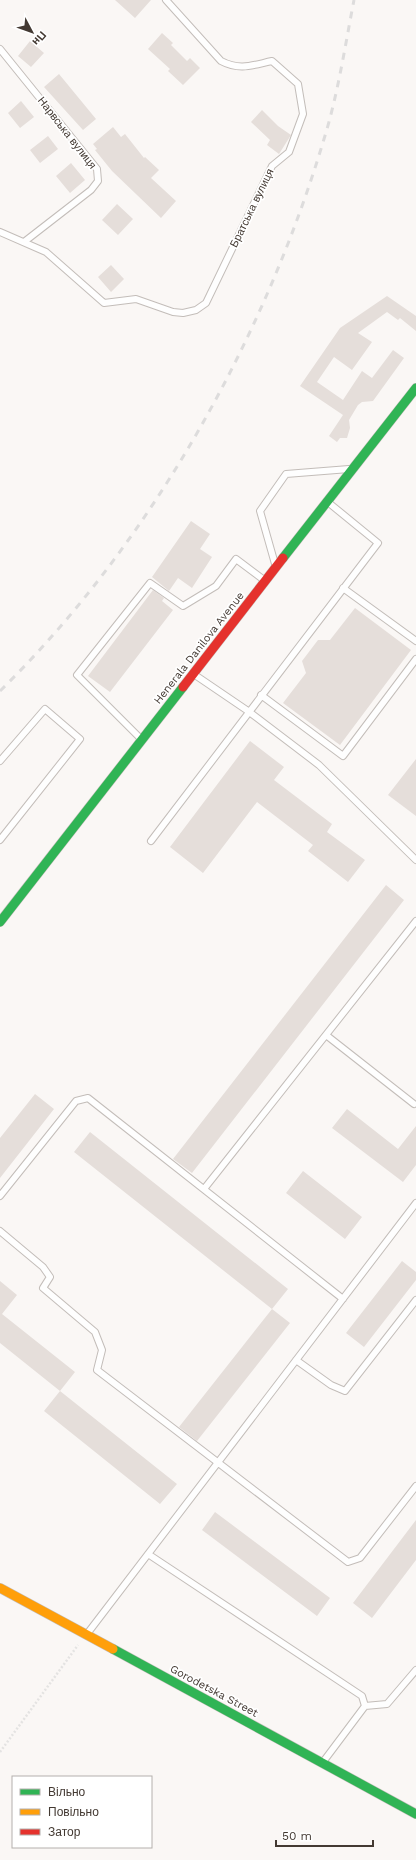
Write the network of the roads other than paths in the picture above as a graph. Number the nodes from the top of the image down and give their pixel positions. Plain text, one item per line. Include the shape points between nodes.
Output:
1 (166, 0) edge
2 (0, 49) edge
3 (0, 232) edge
4 (24, 242) junction
5 (416, 388) edge
6 (354, 468) junction
7 (328, 502) junction
8 (276, 568) junction
9 (266, 581) junction
10 (344, 588) junction
11 (416, 641) edge
12 (416, 659) edge
13 (194, 674) junction
14 (261, 695) junction
15 (248, 711) junction
16 (142, 740) junction
17 (0, 761) edge
18 (0, 840) edge
19 (150, 841) dead end
20 (416, 860) edge
21 (416, 921) edge
22 (0, 922) edge
23 (326, 1035) junction
24 (414, 1104) dead end
25 (204, 1189) junction
26 (0, 1196) edge
27 (416, 1203) edge
28 (0, 1231) edge
29 (343, 1299) junction
30 (416, 1300) edge
31 (296, 1360) junction
32 (217, 1463) junction
33 (416, 1486) edge
34 (148, 1554) junction
35 (0, 1588) edge
36 (86, 1635) junction
37 (416, 1670) edge
38 (364, 1706) junction
39 (322, 1763) junction
40 (416, 1814) edge

1 - 4 lane, Братська вулиця via 221,61 232,67 272,61 298,84 303,114 290,152 272,166 206,303 196,310 183,313 136,299 104,303 46,252
2 - 4 lane, Нарвська вулиця via 97,169 98,181 91,190
3 - 4 lane
5 - 6 main road, Henerala Danilova Avenue via 410,400
6 - 7 main road, Henerala Danilova Avenue
6 - 8 lane via 286,474 260,511
7 - 8 main road, Henerala Danilova Avenue
7 - 10 lane via 378,543
8 - 9 main road, Henerala Danilova Avenue
9 - 13 main road, Henerala Danilova Avenue
9 - 16 lane via 236,559 216,586 183,606 150,584 77,675
10 - 11 lane
10 - 14 lane
12 - 14 lane via 343,756
13 - 15 lane
13 - 16 main road, Henerala Danilova Avenue
14 - 15 lane
15 - 19 lane
15 - 20 lane via 320,765
16 - 22 main road, Henerala Danilova Avenue
17 - 18 lane via 45,709 80,739
21 - 23 lane
23 - 24 lane
23 - 25 lane
25 - 26 lane via 88,1098 76,1101
25 - 29 lane
27 - 29 lane
28 - 32 lane via 44,1267 50,1277 43,1288 96,1332 102,1350 97,1370
29 - 31 lane
30 - 31 lane via 345,1391 331,1385
31 - 32 lane
32 - 33 lane via 348,1562 360,1558
32 - 34 lane
34 - 36 lane
34 - 38 lane via 362,1696
35 - 36 main road, Gorodetska Street
36 - 39 main road, Gorodetska Street
37 - 38 lane via 387,1704
38 - 39 lane
39 - 40 main road, Gorodetska Street

